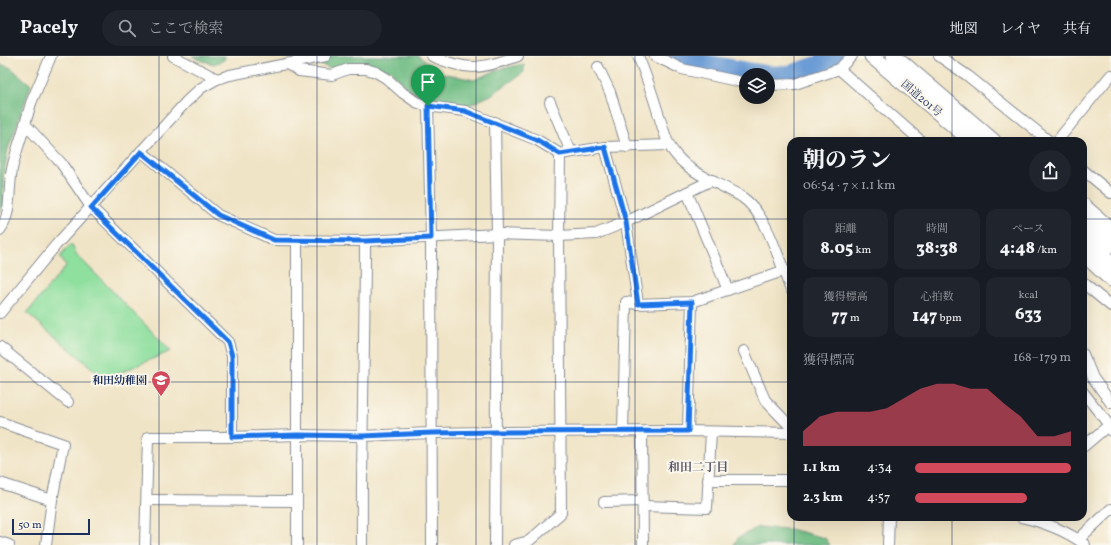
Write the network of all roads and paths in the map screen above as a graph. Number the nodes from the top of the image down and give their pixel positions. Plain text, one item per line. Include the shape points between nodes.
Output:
1 (51, 56) edge
2 (173, 56) edge
3 (326, 56) edge
4 (432, 56) edge
5 (518, 56) edge
6 (638, 56) edge
7 (655, 56) edge
8 (852, 56) edge
9 (872, 56) edge
10 (894, 56) edge
11 (939, 56) edge
12 (287, 64) junction
13 (598, 67) dead end
14 (839, 69) junction
15 (1111, 75) edge
16 (217, 79) junction
17 (739, 81) edge
18 (775, 85) edge
19 (927, 85) junction
20 (908, 87) junction
21 (550, 102) dead end
22 (428, 106) junction
23 (495, 122) junction
24 (25, 124) junction
25 (916, 137) edge
26 (955, 137) edge
27 (967, 137) edge
28 (988, 137) edge
29 (1001, 137) edge
30 (1044, 137) edge
31 (1060, 137) edge
32 (669, 145) junction
33 (627, 146) junction
34 (605, 147) junction
35 (141, 152) junction
36 (571, 152) junction
37 (560, 154) junction
38 (1087, 173) edge
39 (712, 180) junction
40 (687, 192) junction
41 (1111, 193) edge
42 (91, 208) junction
43 (1087, 209) edge
44 (626, 222) junction
45 (1087, 224) edge
46 (0, 230) edge
47 (1111, 230) edge
48 (497, 234) junction
49 (559, 236) junction
50 (431, 238) junction
51 (297, 240) junction
52 (365, 241) junction
53 (1087, 242) edge
54 (1111, 245) edge
55 (1087, 257) edge
56 (1111, 263) edge
57 (783, 271) junction
58 (1111, 279) edge
59 (787, 280) edge
60 (1087, 286) edge
61 (728, 290) junction
62 (692, 302) junction
63 (638, 304) junction
64 (1111, 306) edge
65 (2, 307) edge
66 (0, 347) edge
67 (744, 351) dead end
68 (1087, 364) edge
69 (1087, 397) edge
70 (68, 402) dead end
71 (1111, 403) edge
72 (0, 422) edge
73 (787, 424) edge
74 (1110, 428) edge
75 (688, 431) junction
76 (497, 432) junction
77 (561, 432) junction
78 (623, 432) junction
79 (642, 432) junction
80 (711, 432) junction
81 (432, 433) junction
82 (787, 433) edge
83 (297, 435) junction
84 (362, 436) junction
85 (232, 437) junction
86 (1087, 444) edge
87 (708, 480) junction
88 (787, 480) edge
89 (0, 483) edge
90 (52, 500) junction
91 (147, 500) junction
92 (297, 501) junction
93 (604, 502) dead end
94 (642, 504) junction
95 (1111, 509) edge
96 (889, 521) edge
97 (1035, 521) edge
98 (0, 542) edge
99 (1082, 542) edge
100 (530, 543) edge
101 (645, 544) edge
102 (9, 545) edge
103 (46, 545) edge
104 (145, 545) edge
105 (297, 545) edge
106 (362, 545) edge
107 (432, 545) edge
108 (495, 545) edge
109 (514, 545) edge
110 (888, 545) edge

1 - 24 street
2 - 16 street
3 - 12 street
4 - 5 street via 449,64 484,67
6 - 32 street
7 - 17 street via 682,69
8 - 14 street
9 - 20 highway, 国道201号
10 - 19 highway, 国道201号
11 - 30 street
12 - 16 street
12 - 22 street via 299,71 332,75 348,69 366,69 386,78 416,102
13 - 33 street via 610,92
14 - 18 street via 795,84
14 - 25 street
15 - 31 street
16 - 35 street via 201,88 186,102
19 - 28 highway, 国道201号
19 - 29 highway via 956,99
20 - 26 highway
20 - 27 highway, 国道201号
21 - 36 street
22 - 23 street via 465,111
22 - 50 street
23 - 37 street via 537,140
23 - 48 street
24 - 42 street via 61,163
24 - 46 street via 12,168 8,211
32 - 33 street
32 - 39 street via 688,167
33 - 34 street
34 - 36 street
34 - 44 street
35 - 42 street
35 - 51 street via 218,215 274,240
36 - 37 street
37 - 49 street
38 - 41 street
39 - 40 street
39 - 57 street via 743,198 754,208 764,222
40 - 44 street
40 - 61 street
42 - 65 street
42 - 85 street via 228,342 232,356
43 - 47 highway
44 - 49 street via 596,234
44 - 63 street
45 - 54 highway
48 - 49 street
48 - 50 street
48 - 76 street
49 - 77 street
50 - 52 street
50 - 81 street
51 - 52 street
51 - 83 street
52 - 84 street
53 - 56 highway
55 - 58 highway
57 - 59 street
57 - 61 street
60 - 64 street
61 - 62 street
62 - 63 street
62 - 75 street
63 - 78 street via 626,302
66 - 70 street
67 - 73 street via 765,400
68 - 71 street via 1093,378
69 - 74 street
72 - 90 street via 63,444
74 - 86 street
75 - 79 street
75 - 80 street
76 - 77 street
76 - 81 street
76 - 108 street
77 - 78 street
77 - 100 street via 561,513
78 - 79 street
79 - 94 street
80 - 82 street
80 - 87 street
81 - 84 street
81 - 107 street
83 - 84 street
83 - 85 street
83 - 92 street
84 - 106 street
85 - 91 street via 148,437
87 - 88 street
87 - 94 street via 707,508
89 - 90 street
90 - 103 street
91 - 92 street
91 - 104 street
92 - 105 street
93 - 94 street
94 - 101 street
95 - 99 street
96 - 110 street
97 - 99 street
98 - 102 street
100 - 109 street

